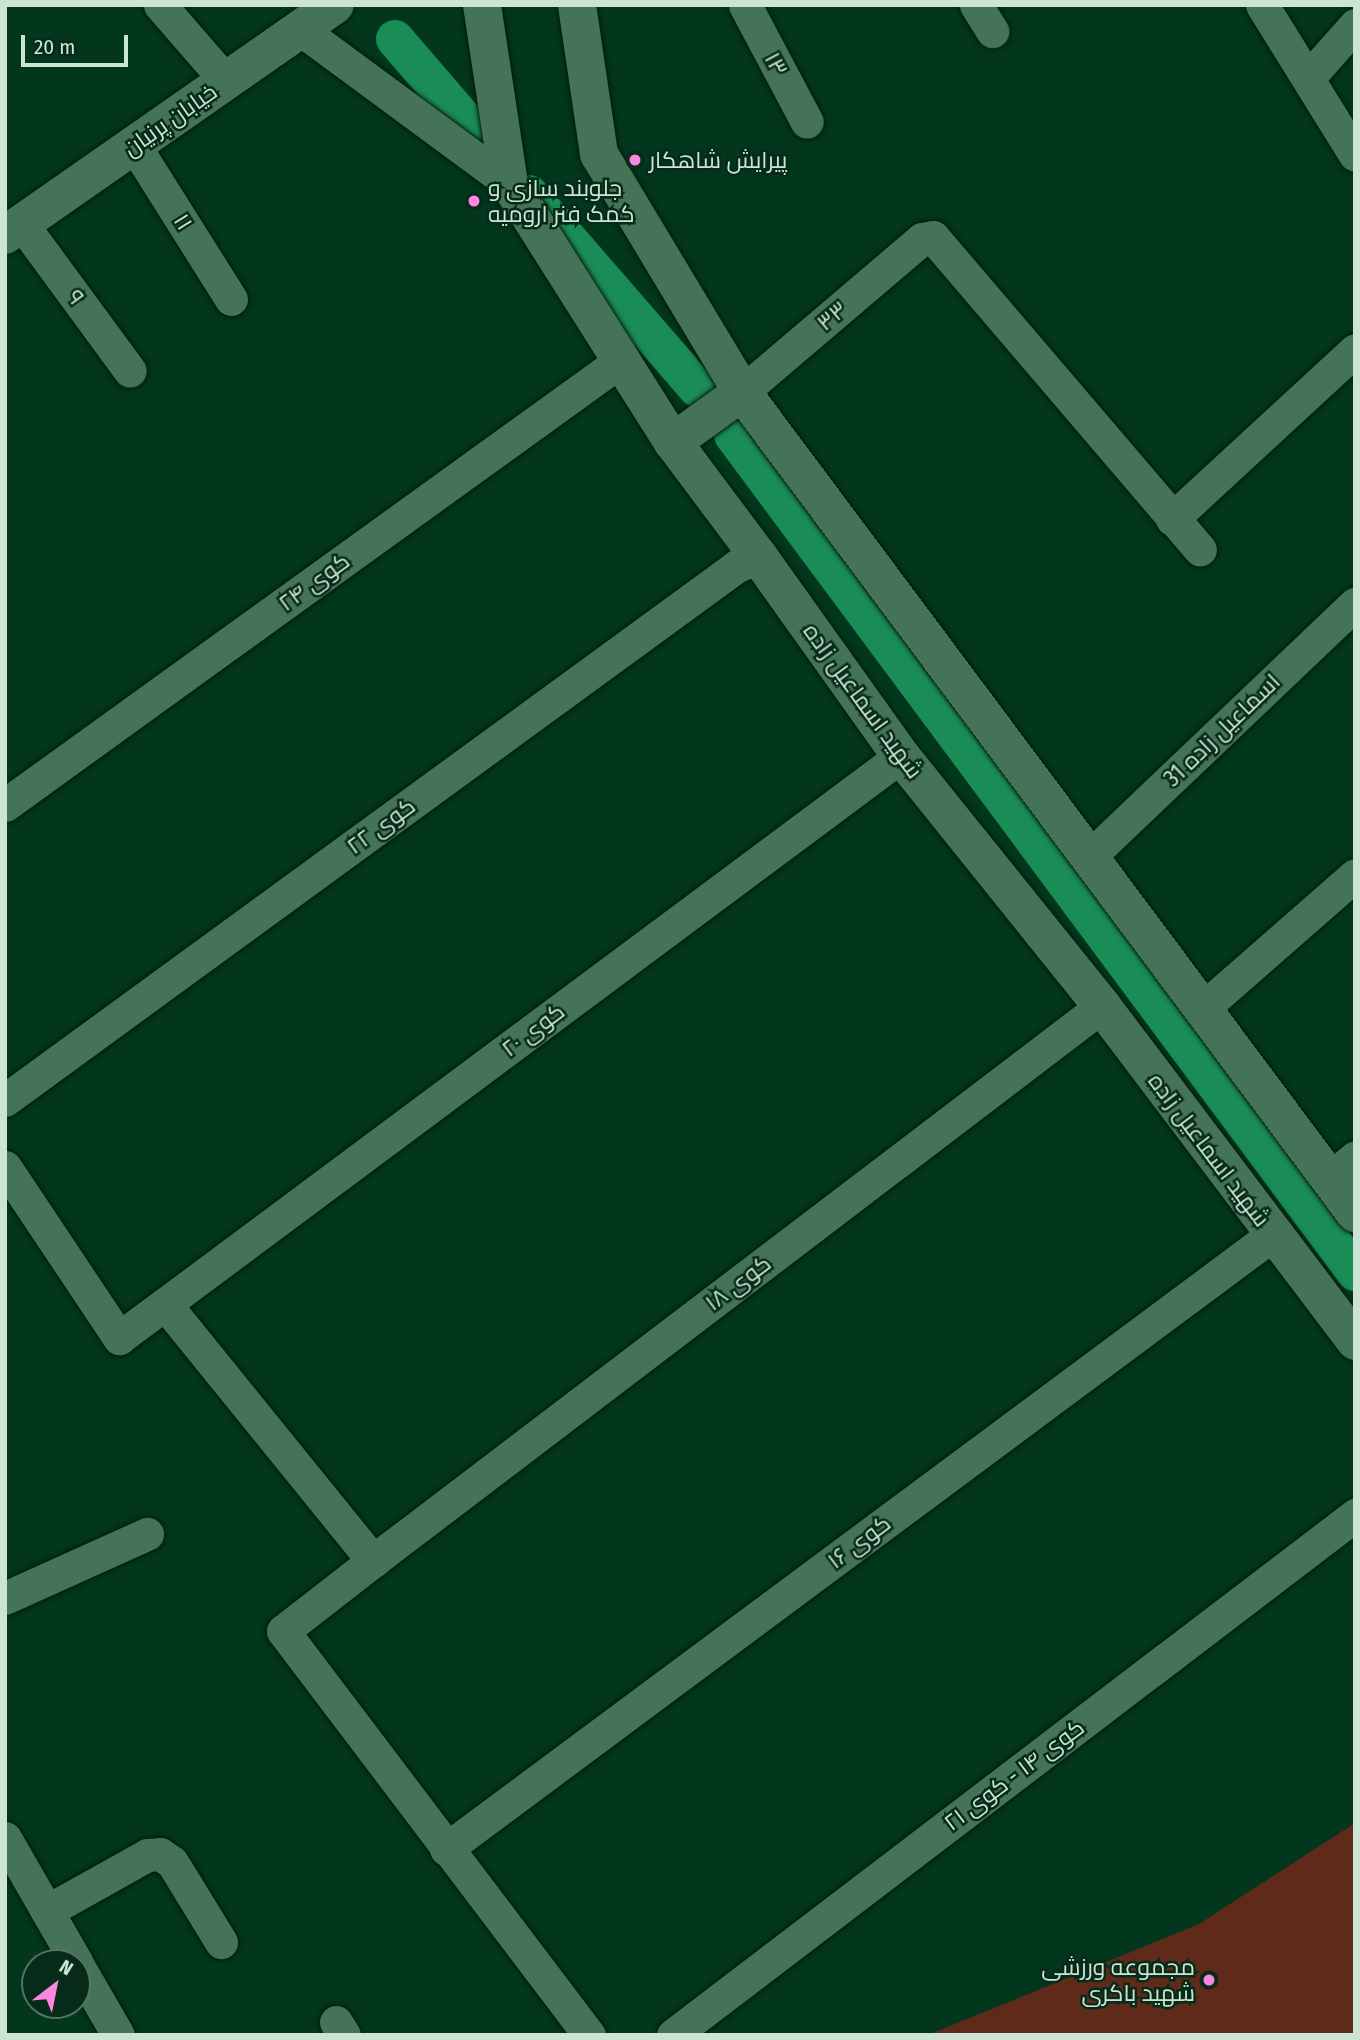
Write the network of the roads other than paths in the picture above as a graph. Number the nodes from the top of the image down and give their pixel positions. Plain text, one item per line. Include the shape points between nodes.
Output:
1 (160, 5) edge
2 (335, 5) edge
3 (482, 5) edge
4 (577, 5) edge
5 (745, 5) edge
6 (1262, 5) edge
7 (1355, 25) edge
8 (300, 30) junction
9 (1308, 78) junction
10 (226, 82) junction
11 (807, 122) dead end
12 (134, 145) junction
13 (1355, 155) edge
14 (509, 183) junction
15 (14, 230) edge
16 (231, 299) dead end
17 (1355, 350) edge
18 (623, 359) junction
19 (130, 371) dead end
20 (742, 392) junction
21 (673, 442) junction
22 (1172, 519) junction
23 (1200, 550) dead end
24 (760, 556) junction
25 (1355, 604) edge
26 (901, 756) junction
27 (5, 805) edge
28 (1089, 857) junction
29 (1355, 875) edge
30 (1102, 1006) junction
31 (1202, 1009) junction
32 (5, 1100) edge
33 (5, 1167) edge
34 (1342, 1168) edge
35 (1355, 1213) edge
36 (1272, 1235) junction
37 (165, 1304) junction
38 (1355, 1342) edge
39 (1355, 1514) edge
40 (147, 1534) dead end
41 (373, 1560) junction
42 (5, 1598) edge
43 (5, 1838) edge
44 (446, 1849) junction
45 (47, 1911) junction
46 (221, 1942) dead end
47 (69, 1949) edge
48 (91, 1988) edge
49 (118, 2035) edge
50 (589, 2035) edge
51 (673, 2035) edge

1 - 10 street
2 - 8 street, خیابان پرنیان
3 - 14 street, شهید اسماعیل زاده
4 - 20 street via 599,154
5 - 11 street, ۱۳
6 - 9 street
7 - 9 street
8 - 10 street, خیابان پرنیان
8 - 14 street
9 - 13 street
10 - 12 street, خیابان پرنیان
12 - 15 street, خیابان پرنیان
12 - 16 street, ۱۱
14 - 18 street, شهید اسماعیل زاده
15 - 19 street, ۹
17 - 22 street
18 - 21 street, شهید اسماعیل زاده
18 - 27 street, کوی ۲۴
20 - 21 street
20 - 22 street, ۳۳ via 922,239 933,237
20 - 28 street
21 - 24 street, شهید اسماعیل زاده
22 - 23 street
24 - 26 street, شهید اسماعیل زاده
24 - 32 street, کوی ۲۲ via 737,566
25 - 28 street, اسماعیل زاده 31
26 - 30 street, شهید اسماعیل زاده
26 - 37 street, کوی ۲۰
28 - 31 street
29 - 31 street
30 - 36 street, شهید اسماعیل زاده
30 - 41 street, کوی ۱۸
31 - 34 street
33 - 37 street, کوی ۲۰ via 119,1338
34 - 35 street
36 - 38 street, شهید اسماعیل زاده
36 - 44 street, کوی ۱۶
37 - 41 street
39 - 51 street, کوی ۱۴ - کوی ۲۱
40 - 42 street
41 - 44 street, کوی ۱۸ via 283,1630
43 - 45 street
44 - 50 street
45 - 46 street via 147,1855 160,1854 173,1862
45 - 47 street
48 - 49 street

